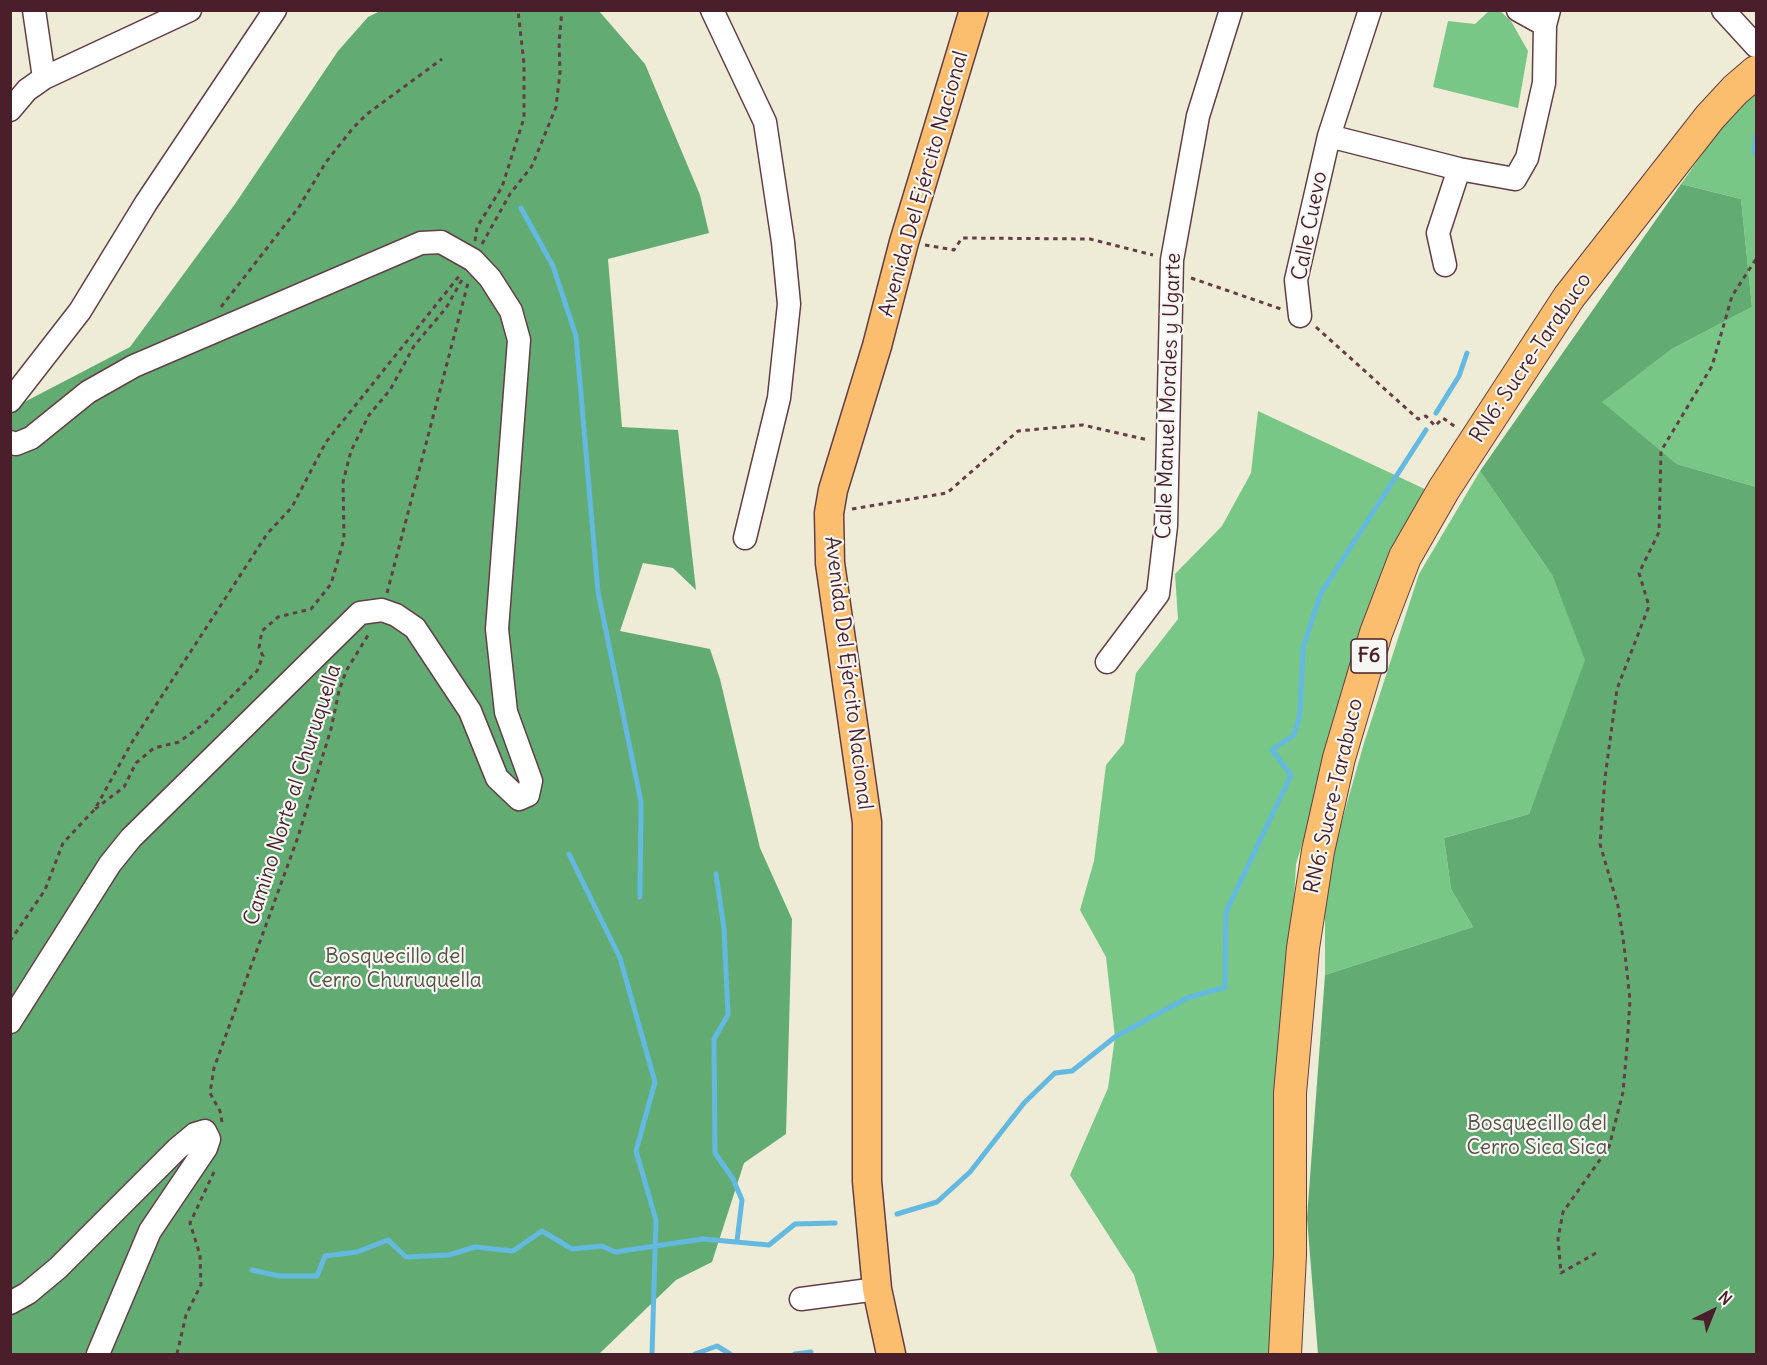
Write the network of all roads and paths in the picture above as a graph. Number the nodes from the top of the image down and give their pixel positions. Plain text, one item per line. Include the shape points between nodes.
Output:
1 (34, 10) edge
2 (190, 10) edge
3 (275, 10) edge
4 (518, 10) edge
5 (562, 10) edge
6 (712, 10) edge
7 (974, 10) edge
8 (1231, 10) edge
9 (1370, 10) edge
10 (1518, 10) edge
11 (1723, 10) edge
12 (1547, 18) edge
13 (1756, 46) edge
14 (442, 59) dead end
15 (1756, 72) edge
16 (44, 78) junction
17 (10, 110) edge
18 (1329, 136) junction
19 (1459, 169) junction
20 (904, 242) junction
21 (1756, 259) edge
22 (473, 260) junction
23 (1444, 265) dead end
24 (1172, 266) junction
25 (1300, 316) junction
26 (194, 341) junction
27 (10, 401) edge
28 (1474, 441) junction
29 (10, 442) edge
30 (1168, 444) junction
31 (830, 513) junction
32 (745, 538) dead end
33 (382, 610) junction
34 (1107, 662) dead end
35 (95, 809) junction
36 (10, 941) edge
37 (10, 1022) edge
38 (223, 1129) dead end
39 (216, 1167) dead end
40 (1596, 1253) dead end
41 (877, 1289) junction
42 (801, 1299) dead end
43 (10, 1303) edge
44 (98, 1354) edge
45 (177, 1354) edge
46 (891, 1354) edge
47 (1285, 1354) edge

1 - 16 street
2 - 16 street
3 - 27 street via 146,203 80,311
4 - 22 path via 524,118 502,187 477,227
5 - 22 path, Camino Norte al Churuquella via 556,106 532,166 510,194
6 - 32 street via 765,122 789,304 779,398
7 - 20 main road, Avenida Del Ejército Nacional
8 - 24 street, Calle Manuel Morales y Ugarte via 1198,116
9 - 18 street, Calle Cuevo
10 - 12 street
11 - 13 street
12 - 19 street via 1544,83 1527,158 1515,179
14 - 26 path via 353,128 326,162 299,207
15 - 28 highway, RN6: Sucre-Tarabuco / F6 via 1710,117 1597,260
16 - 17 street
18 - 19 street
18 - 25 street, Calle Cuevo via 1296,280
19 - 23 street via 1438,233
20 - 24 path via 954,250 962,238 1090,239
20 - 31 main road, Avenida Del Ejército Nacional via 878,346 833,490
21 - 40 path via 1732,296 1712,366 1661,452 1659,532 1640,573 1649,606 1617,689 1600,844 1618,906 1630,1000 1624,1081 1609,1147 1563,1212 1558,1239 1561,1273
22 - 26 street via 441,242 421,243
22 - 33 path, Camino Norte al Churuquella
22 - 33 street via 511,311 519,340 497,629 506,712 531,781 528,795 519,799 497,778 470,711 415,628
22 - 35 path via 326,442 292,507 261,544 132,742
22 - 35 path via 446,308 414,346 390,390 369,415 351,451 343,482 344,539 330,585 311,609 278,617 262,631 259,648 263,656 257,671 197,729 179,742 154,748 136,763 124,787
24 - 25 path
24 - 30 street, Calle Manuel Morales y Ugarte
25 - 28 path via 1418,419 1426,416 1435,426 1443,418
26 - 29 street via 125,371 88,392 31,438 16,444
28 - 47 highway, RN6: Sucre-Tarabuco / F6 via 1405,557 1376,633 1339,758 1318,850 1303,948 1290,1093 1290,1255
30 - 31 path via 1083,425 1018,431 947,493
30 - 34 street, Calle Manuel Morales y Ugarte via 1166,526 1158,594
31 - 41 main road, Avenida Del Ejército Nacional via 830,563 867,822 867,1181
33 - 37 street via 360,613 131,838 110,864
33 - 38 path, Camino Norte al Churuquella via 346,671 298,837 214,1068 210,1093 220,1111
35 - 36 path via 63,843 45,890
39 - 45 path via 190,1223 200,1255 201,1285 186,1315
41 - 42 street
41 - 46 main road, Avenida Del Ejército Nacional
43 - 44 street via 58,1268 177,1149 205,1131 210,1139 206,1148 150,1231

